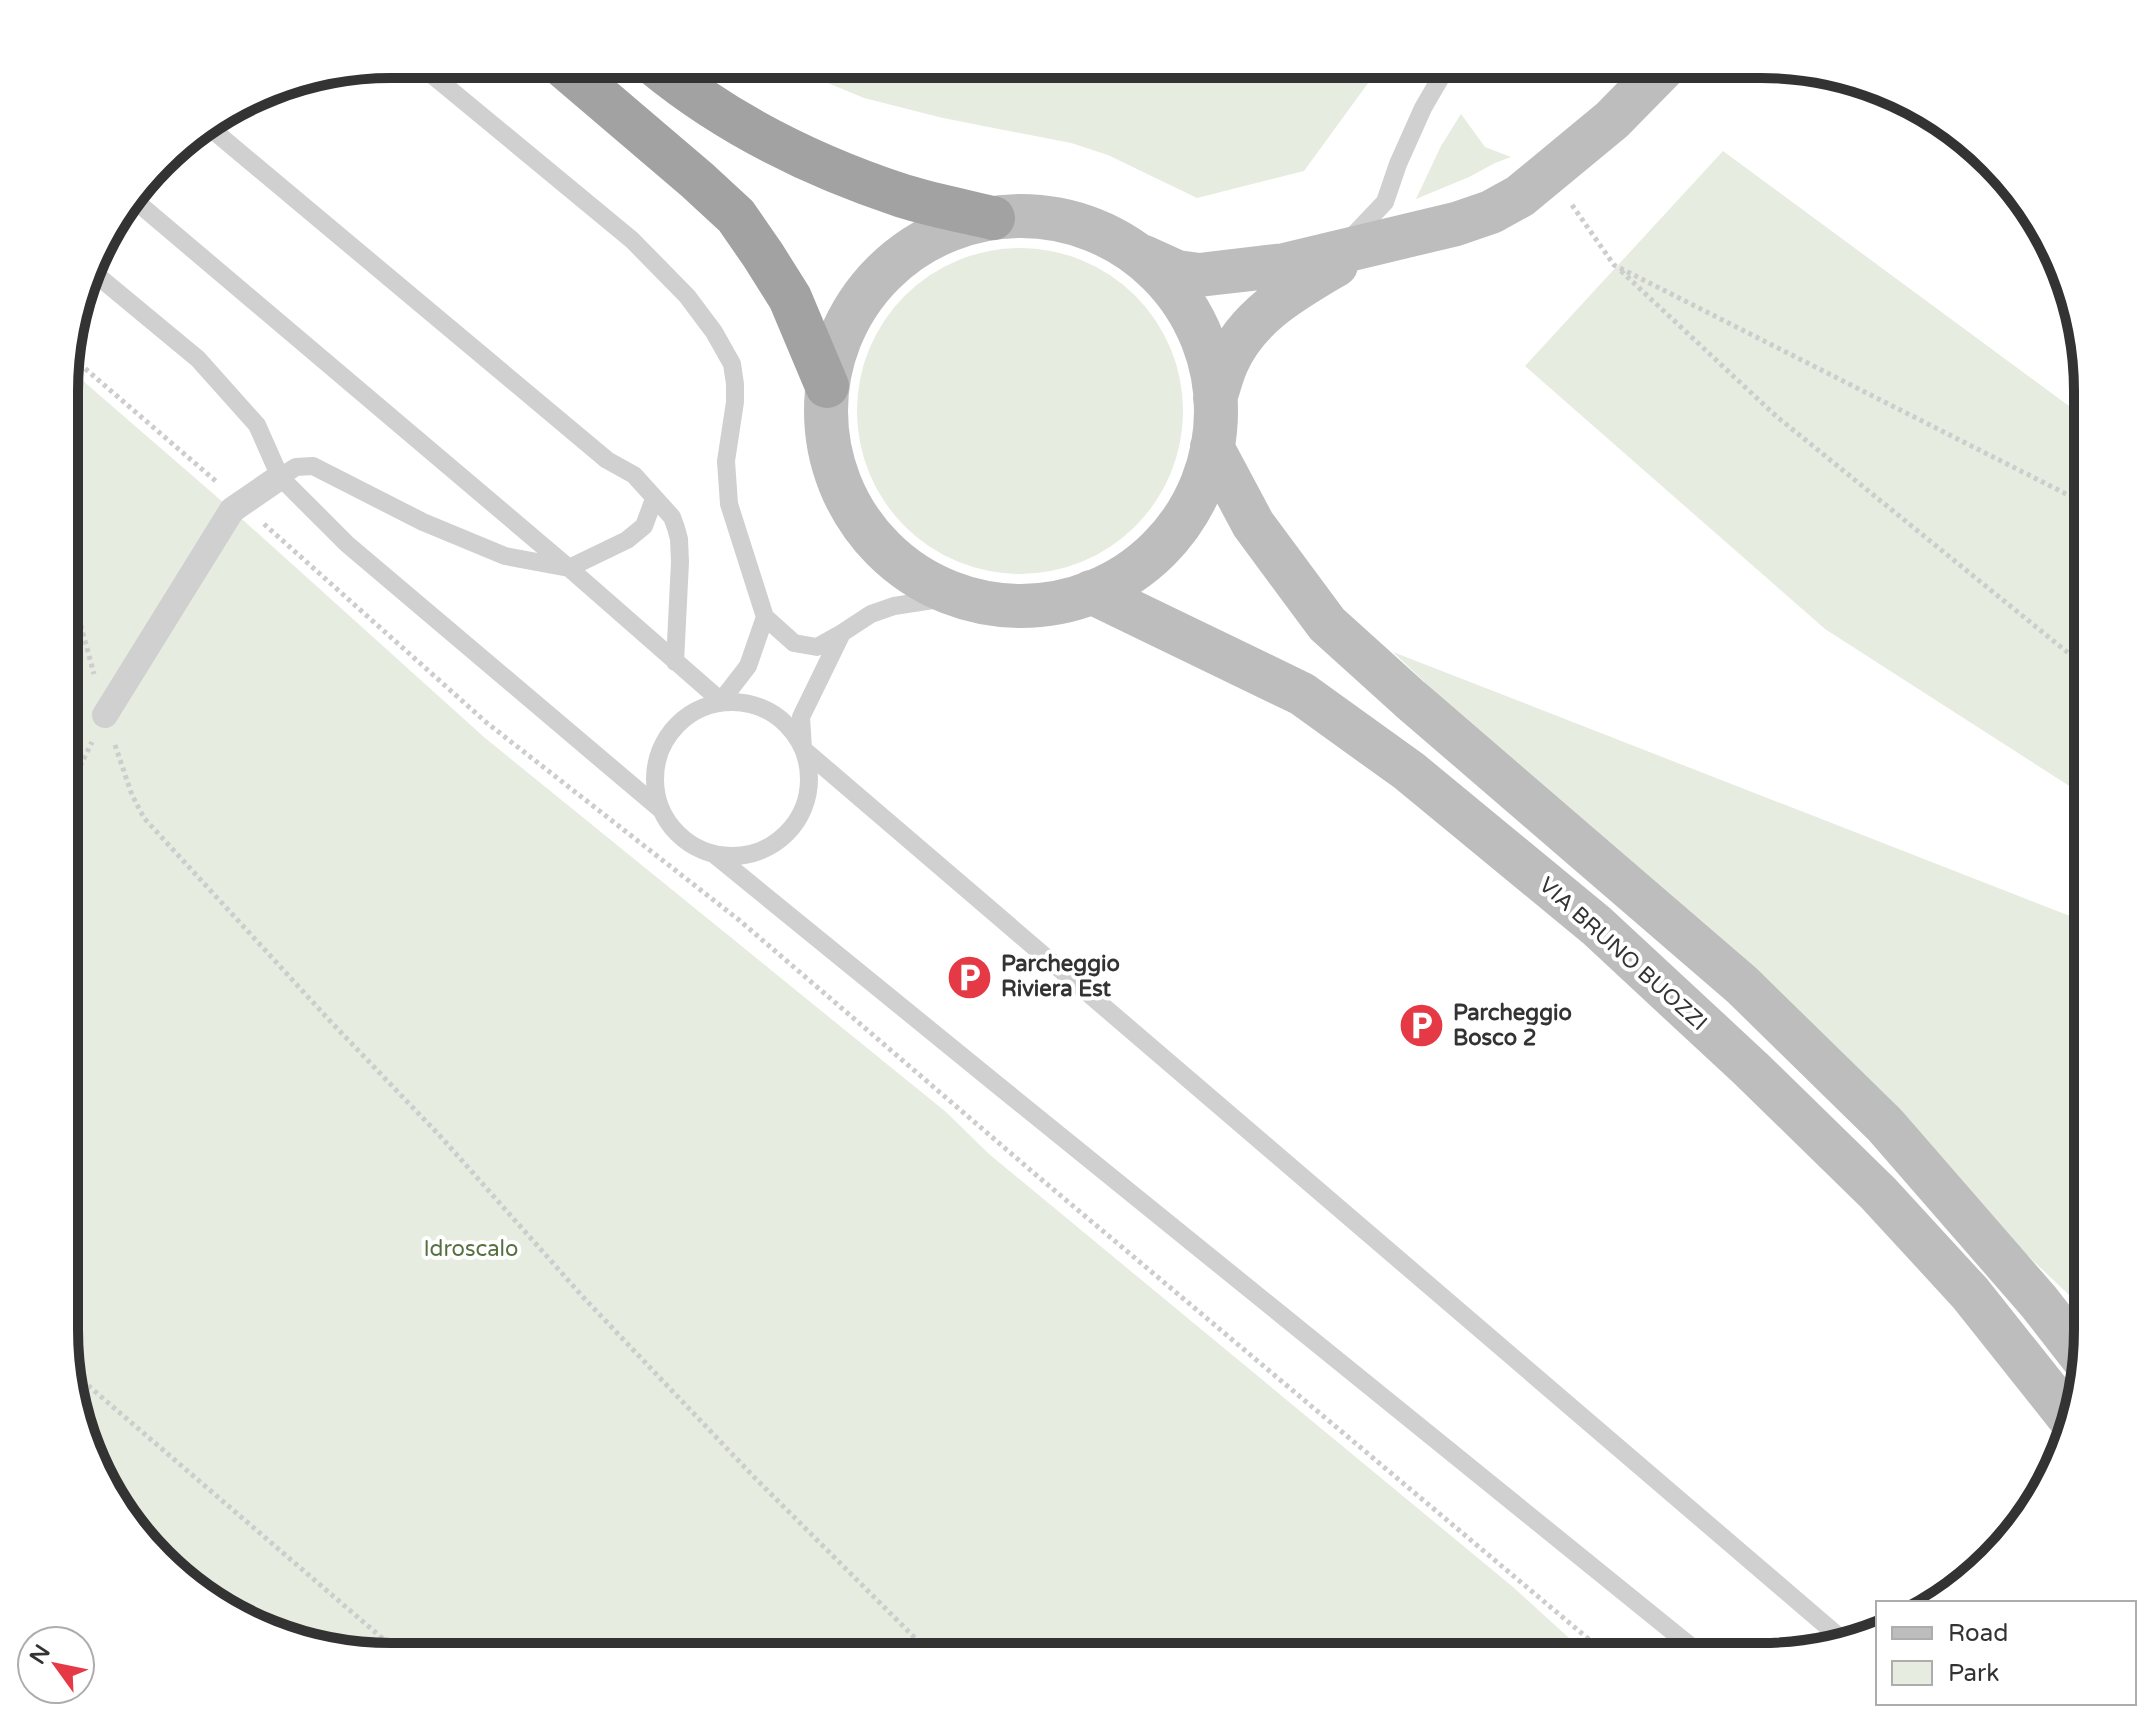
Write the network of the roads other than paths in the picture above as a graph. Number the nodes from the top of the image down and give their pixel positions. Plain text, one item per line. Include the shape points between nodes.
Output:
1 (436, 78) edge
2 (577, 78) edge
3 (673, 78) edge
4 (1440, 78) edge
5 (1653, 78) edge
6 (215, 132) edge
7 (140, 205) edge
8 (993, 218) junction
9 (1114, 240) junction
10 (1351, 251) junction
11 (100, 277) edge
12 (827, 386) junction
13 (1215, 398) junction
14 (1212, 447) junction
15 (280, 477) junction
16 (654, 499) junction
17 (569, 568) junction
18 (1091, 592) junction
19 (959, 596) junction
20 (765, 617) junction
21 (842, 633) junction
22 (675, 662) junction
23 (721, 701) junction
24 (105, 715) road end
25 (803, 749) junction
26 (660, 809) junction
27 (715, 855) junction
28 (2073, 1346) edge
29 (2063, 1410) edge
30 (1835, 1634) edge
31 (1687, 1643) edge

1 - 20 lane via 632,240 714,332 732,364 735,384 726,461 729,504
2 - 12 highway via 736,216 790,298
3 - 8 highway via 763,139 838,173 906,197
4 - 10 lane via 1385,202
5 - 10 main road via 1612,120 1520,196 1456,224
6 - 16 lane via 607,460 634,475
7 - 17 lane
8 - 9 main road via 1055,219
8 - 12 main road via 932,237 882,275 846,326
9 - 10 main road via 1154,263 1199,275
9 - 13 main road via 1165,280 1190,315 1208,355
10 - 13 main road via 1255,321 1226,363
11 - 15 lane via 198,359 257,425
12 - 19 main road via 831,454 856,515 900,564
13 - 14 main road
14 - 18 main road via 1199,489 1163,543 1130,572
14 - 28 main road via 1253,524 1327,624 1742,985 1885,1125
15 - 17 lane via 296,467 313,466 423,522 505,556
15 - 24 street via 232,510
15 - 26 lane via 347,544
16 - 17 lane via 644,526 627,540
16 - 22 lane via 672,517 680,551
17 - 22 lane
18 - 19 main road via 1026,606
18 - 29 main road, VIA BRUNO BUOZZI via 1302,694 1409,771 1597,926 1878,1193 1970,1293
19 - 21 lane via 894,606
20 - 21 lane via 794,643 817,647
20 - 23 lane via 748,666
21 - 25 lane via 801,717
22 - 23 lane
23 - 25 lane via 765,708 783,719
23 - 26 lane via 698,708 665,740 654,786
25 - 27 lane via 810,779 797,823 760,851 738,857
25 - 30 lane
26 - 27 lane via 692,846
27 - 31 lane

